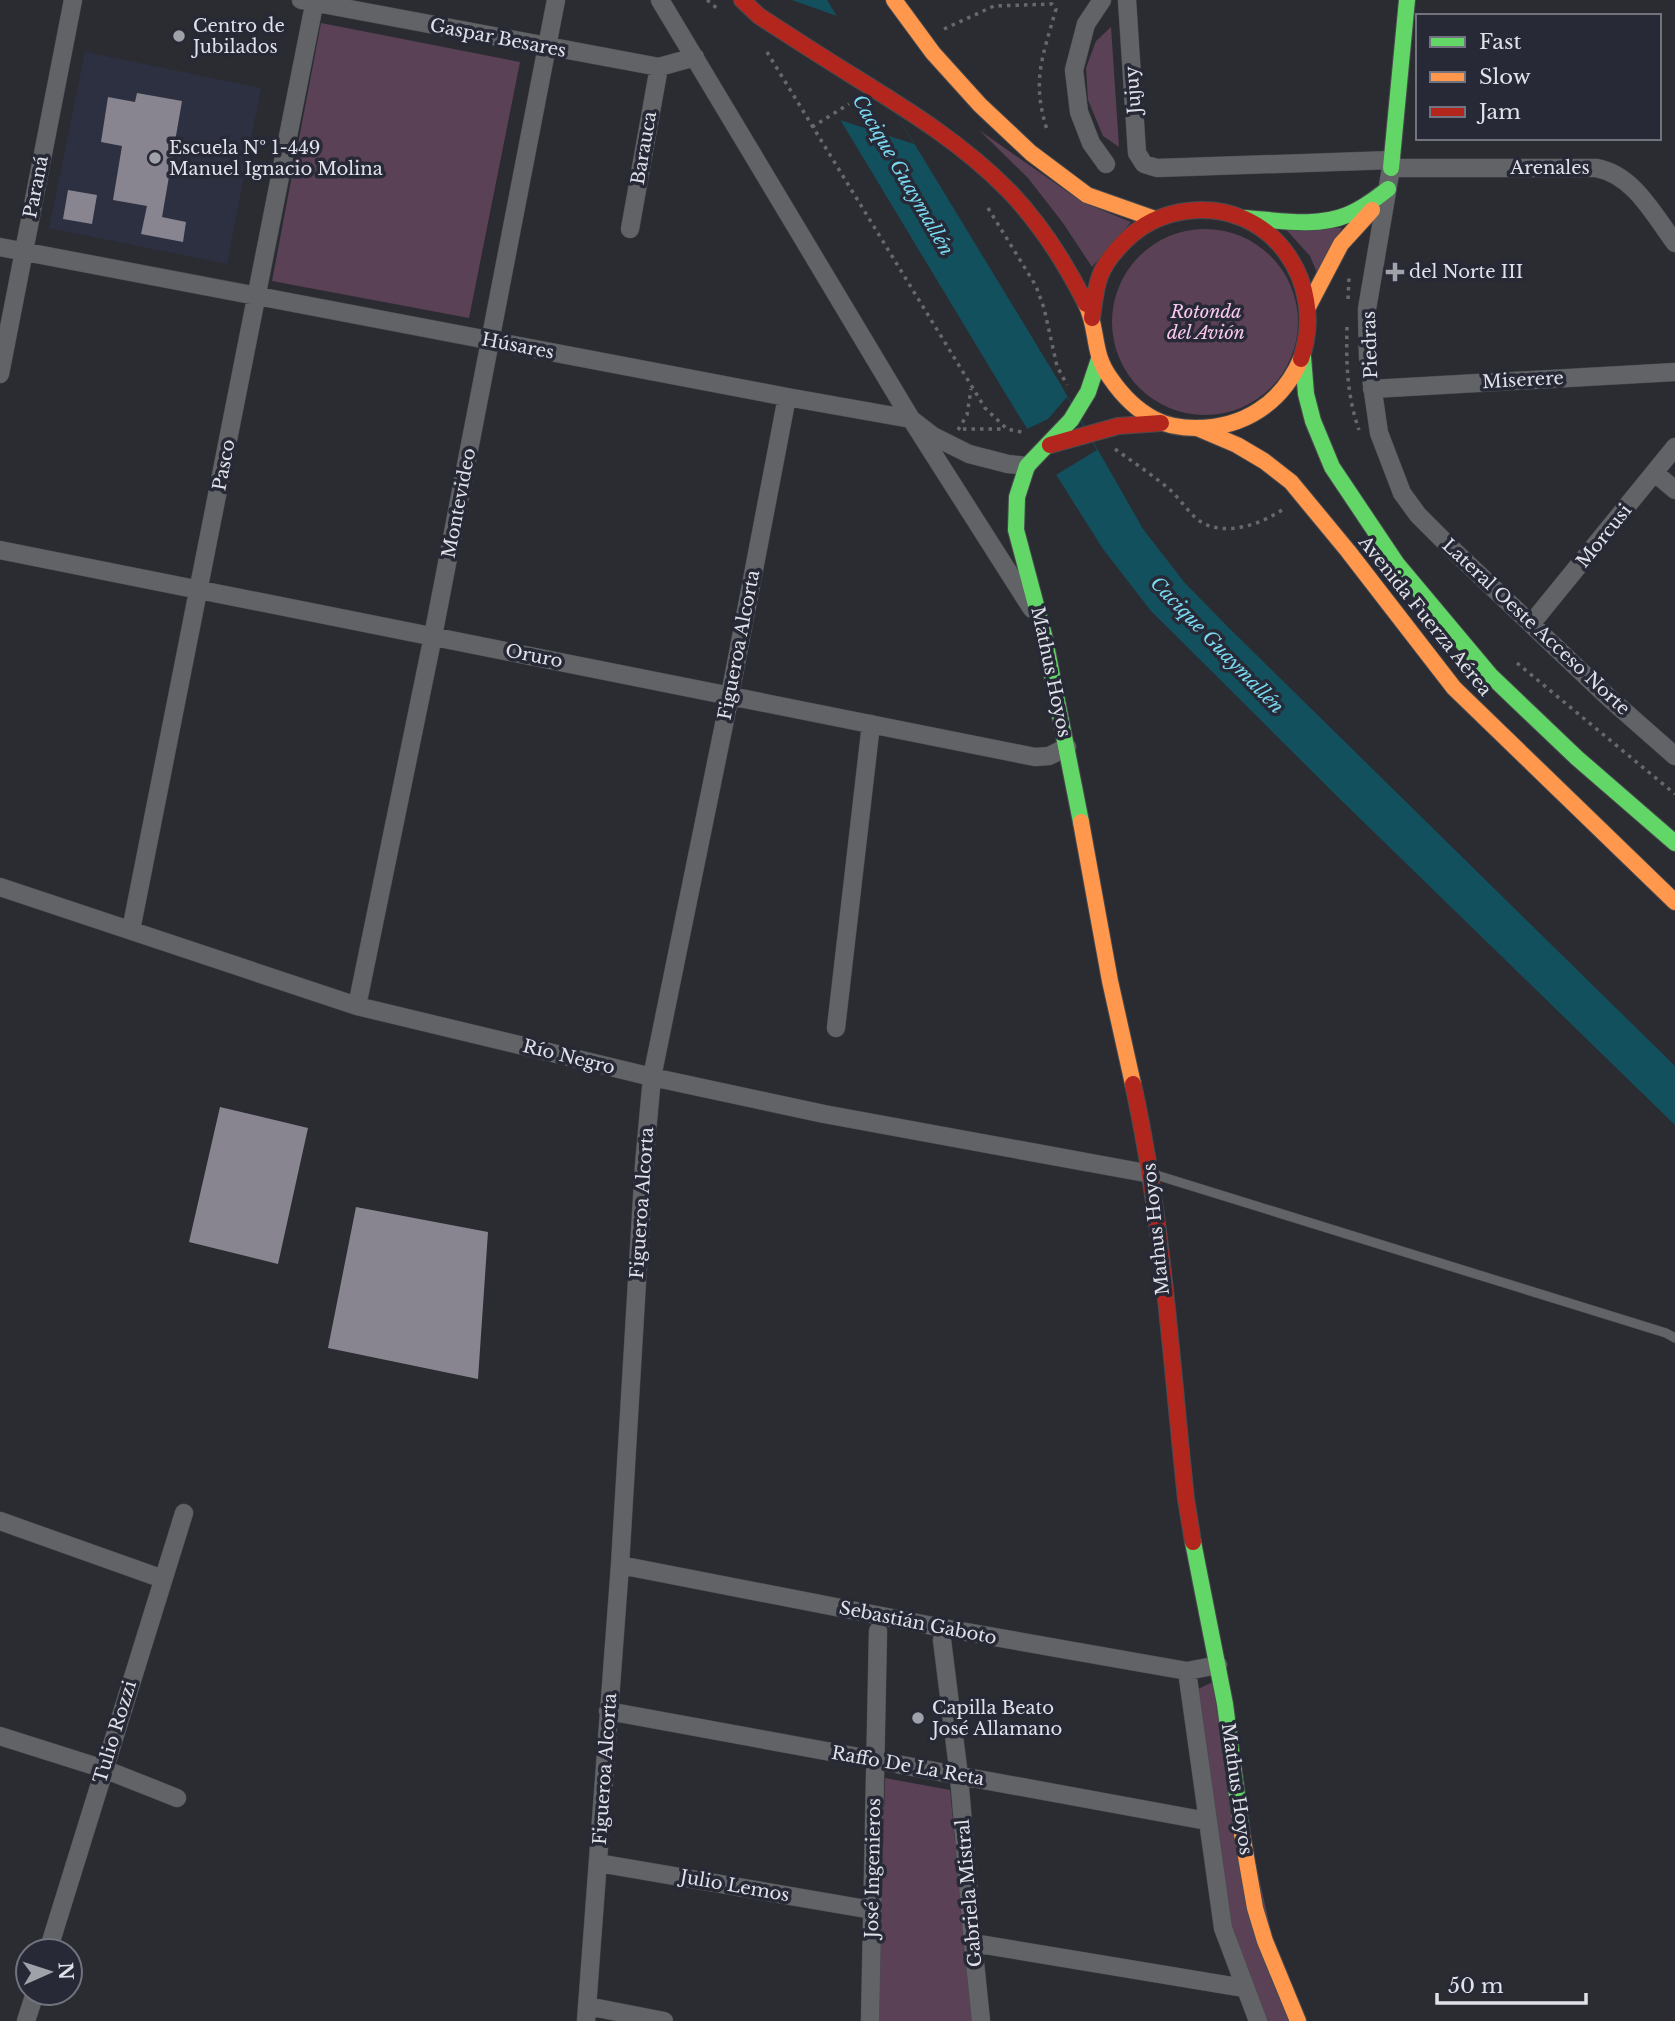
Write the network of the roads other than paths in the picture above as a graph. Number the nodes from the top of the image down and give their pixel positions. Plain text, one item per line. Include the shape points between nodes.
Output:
1 (73, 0) edge
2 (556, 0) edge
3 (660, 0) edge
4 (742, 0) edge
5 (894, 0) edge
6 (1102, 0) edge
7 (1127, 0) edge
8 (1407, 0) edge
9 (310, 1) edge
10 (547, 48) junction
11 (695, 57) junction
12 (659, 68) junction
13 (1106, 164) dead end
14 (1392, 164) junction
15 (1157, 168) joint
16 (1388, 191) junction
17 (1244, 218) junction
18 (1155, 219) junction
19 (630, 229) dead end
20 (1675, 243) edge
21 (0, 247) edge
22 (23, 252) junction
23 (258, 297) junction
24 (1309, 305) junction
25 (1092, 318) junction
26 (490, 341) junction
27 (1303, 357) junction
28 (1099, 359) junction
29 (1675, 372) edge
30 (0, 374) edge
31 (1371, 388) junction
32 (787, 397) junction
33 (912, 419) junction
34 (1161, 423) junction
35 (1196, 428) junction
36 (1675, 447) edge
37 (1045, 449) junction
38 (1027, 466) junction
39 (1655, 473) junction
40 (1675, 490) edge
41 (1402, 493) joint
42 (0, 550) edge
43 (200, 589) junction
44 (1041, 624) junction
45 (1531, 624) junction
46 (433, 636) junction
47 (730, 695) junction
48 (871, 724) junction
49 (1067, 747) junction
50 (1675, 756) edge
51 (1675, 843) edge
52 (0, 887) edge
53 (1675, 902) edge
54 (131, 930) junction
55 (357, 1006) junction
56 (835, 1028) dead end
57 (652, 1077) junction
58 (1152, 1174) junction
59 (1675, 1338) edge
60 (184, 1513) dead end
61 (0, 1521) edge
62 (620, 1564) junction
63 (163, 1579) junction
64 (878, 1631) dead end
65 (942, 1640) dead end
66 (1218, 1665) junction
67 (1187, 1671) junction
68 (608, 1711) junction
69 (0, 1735) edge
70 (876, 1761) junction
71 (104, 1769) junction
72 (959, 1776) junction
73 (177, 1798) dead end
74 (1207, 1821) junction
75 (598, 1863) junction
76 (872, 1910) junction
77 (52, 1937) edge
78 (973, 1943) junction
79 (1244, 1988) junction
80 (587, 2014) edge
81 (664, 2021) edge
82 (870, 2021) edge
83 (981, 2021) edge
84 (1258, 2021) edge
85 (1297, 2021) edge

1 - 22 street, Paraná
2 - 10 street, Montevideo
3 - 11 street
4 - 25 main road via 964,149 1028,212 1075,282
5 - 18 main road via 933,53 1031,153 1087,195
6 - 13 street via 1086,24 1073,71 1079,112 1091,143
7 - 15 street, Jujuy via 1137,153 1144,164
8 - 14 main road, Piedras
9 - 10 street, Gaspar Besares
9 - 23 street, Pasco
10 - 12 street, Gaspar Besares
10 - 26 street, Montevideo
11 - 12 street, Gaspar Besares
11 - 33 street
12 - 19 street, Barauca
14 - 15 street, Arenales
14 - 16 street, Piedras
14 - 20 street, Arenales via 1610,170 1631,186
16 - 17 main road via 1359,210 1324,221
16 - 24 main road via 1341,244
16 - 31 street, Piedras via 1367,309
17 - 18 main road via 1217,210 1188,209
17 - 24 main road via 1264,229 1295,262
18 - 25 main road via 1132,233 1113,254 1099,278
21 - 22 street, Húsares
22 - 23 street, Húsares
22 - 30 street, Paraná
23 - 26 street, Húsares
23 - 43 street, Pasco
24 - 27 main road
25 - 28 main road
26 - 32 street, Húsares
26 - 46 street, Montevideo
27 - 35 main road via 1279,395 1261,410 1219,427
27 - 51 main road, Avenida Fuerza Aérea via 1313,421 1332,467 1397,564 1490,675
28 - 34 main road via 1114,385
28 - 37 main road via 1076,413
29 - 31 street, Miserere
31 - 41 street, Piedras via 1379,433
32 - 33 street, Húsares
32 - 47 street, Figueroa Alcorta
33 - 38 street, Húsares via 969,454
33 - 44 street
34 - 35 main road
34 - 37 main road via 1128,423
35 - 53 main road, Avenida Fuerza Aérea via 1237,445 1290,482 1454,688
36 - 39 street, Morcusi
37 - 38 main road
38 - 44 main road, Mathus Hoyos via 1017,497 1016,530
39 - 40 street
39 - 45 street, Morcusi
41 - 45 street, Lateral Oeste Acceso Norte via 1418,515
42 - 43 street, Oruro
43 - 46 street, Oruro
43 - 54 street, Pasco
44 - 49 main road, Mathus Hoyos
45 - 50 street, Lateral Oeste Acceso Norte
46 - 47 street, Oruro
46 - 55 street, Montevideo
47 - 48 street, Oruro
47 - 57 street, Figueroa Alcorta
48 - 49 street, Oruro via 1035,757
48 - 56 street
49 - 58 main road, Mathus Hoyos via 1110,981
52 - 54 street, Río Negro
54 - 55 street, Río Negro
55 - 57 street, Río Negro
57 - 58 street, Río Negro via 824,1114
57 - 62 street, Figueroa Alcorta
58 - 59 lane
58 - 66 main road, Mathus Hoyos via 1186,1499
60 - 63 street, Tulio Rozzi
61 - 63 street
62 - 67 street, Sebastián Gaboto
62 - 68 street, Figueroa Alcorta
63 - 71 street, Tulio Rozzi
64 - 70 street, José Ingenieros
65 - 72 street, Gabriela Mistral
66 - 67 street, Sebastián Gaboto
66 - 85 main road, Mathus Hoyos via 1255,1908
67 - 74 street, Mathus Hoyos
68 - 70 street, Raffo De La Reta
68 - 75 street, Figueroa Alcorta
69 - 71 street
70 - 72 street, Raffo De La Reta
70 - 76 street, José Ingenieros
71 - 73 street
71 - 77 street, Tulio Rozzi
72 - 74 street, Raffo De La Reta
72 - 78 street, Gabriela Mistral
74 - 79 street, Mathus Hoyos via 1223,1928
75 - 76 street, Julio Lemos
75 - 80 street, Figueroa Alcorta
76 - 82 street, José Ingenieros
78 - 79 street
78 - 83 street, Gabriela Mistral
79 - 84 street, Mathus Hoyos
80 - 81 street

